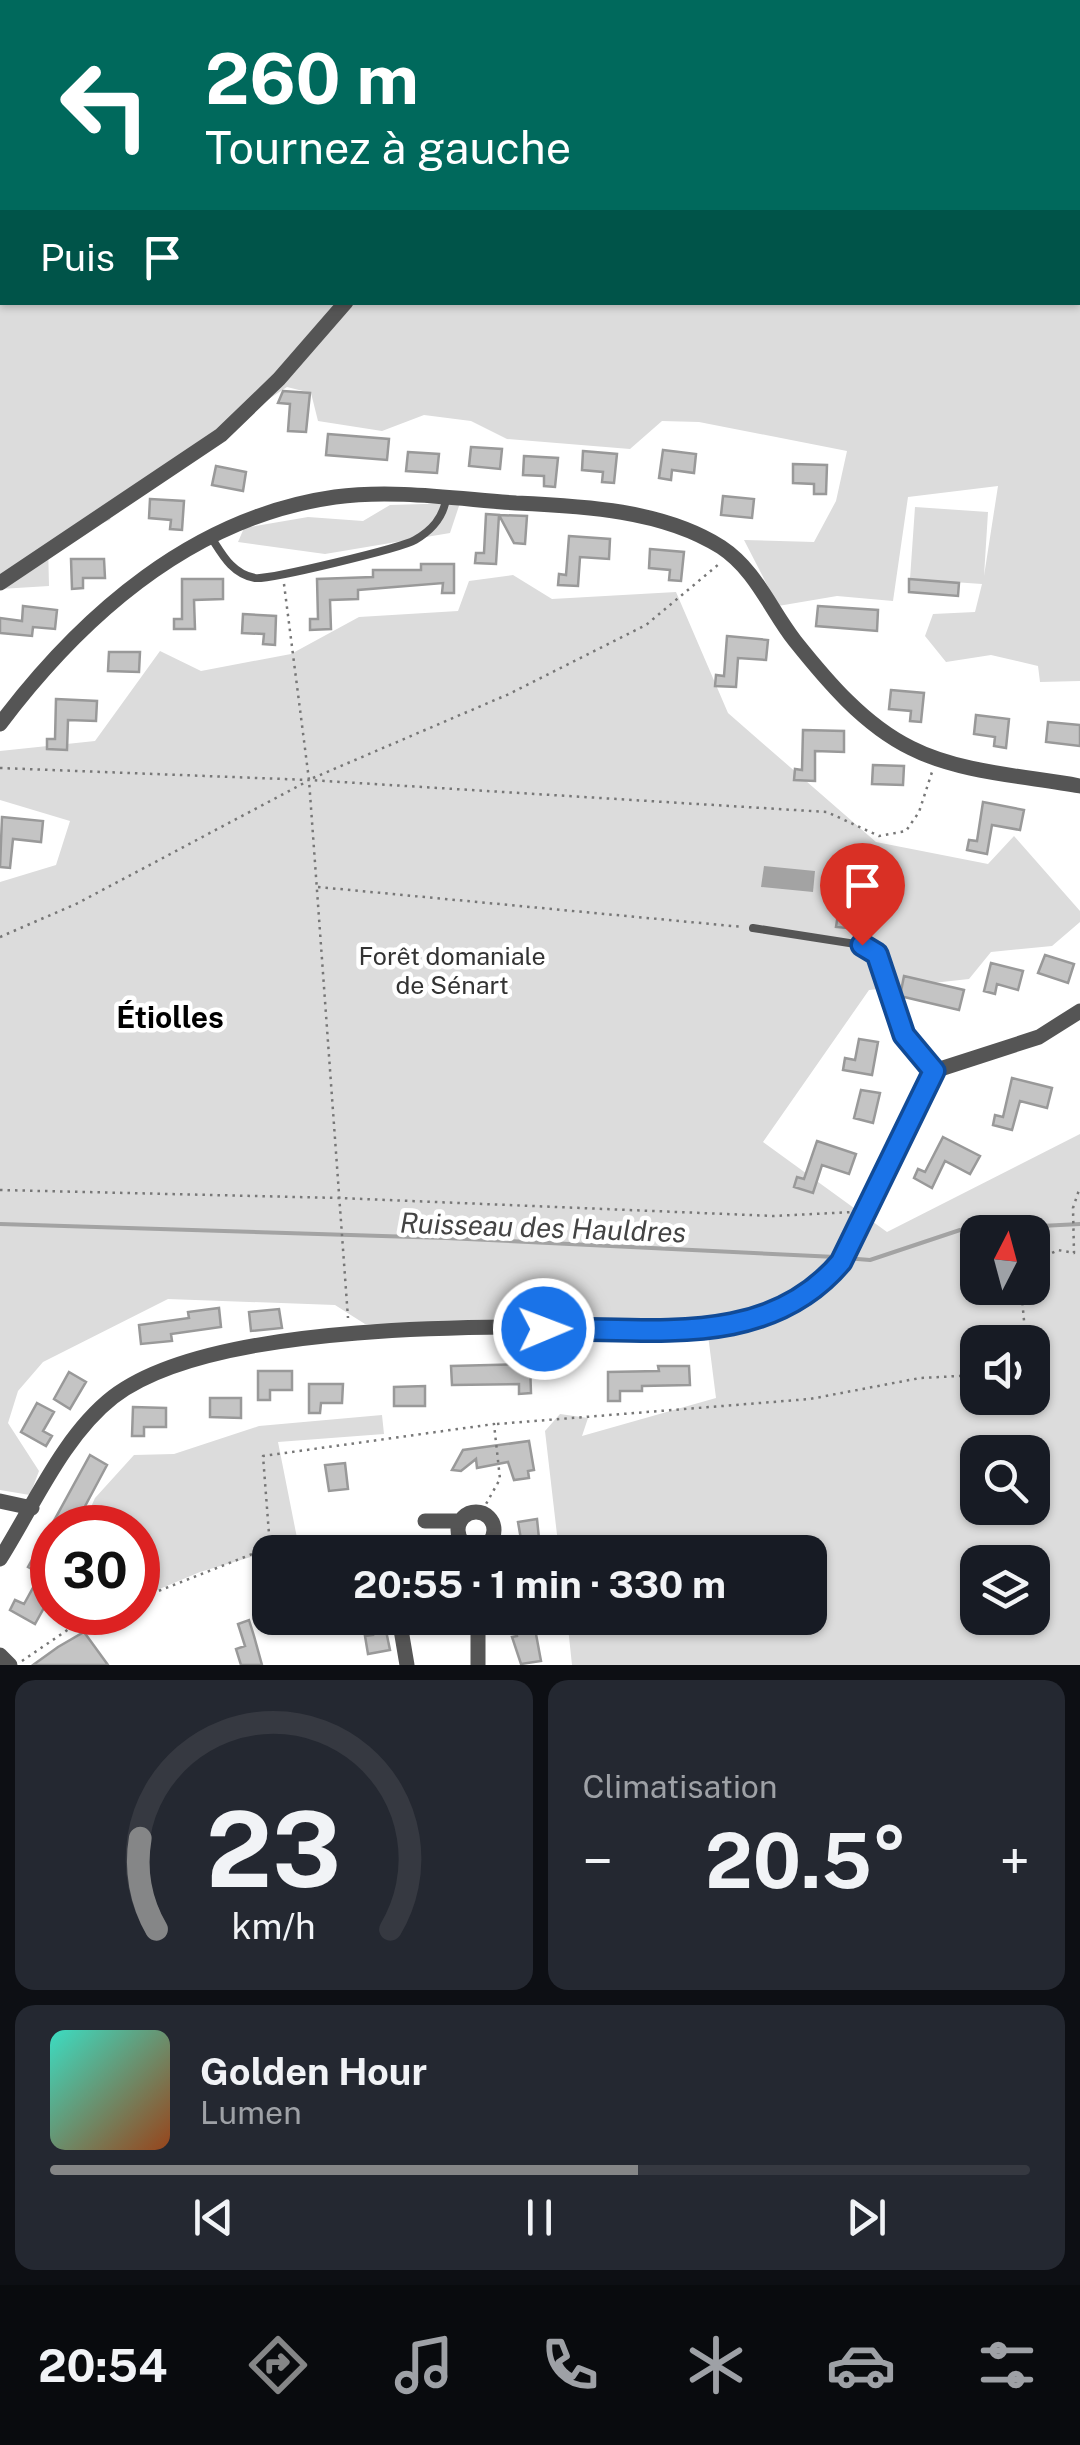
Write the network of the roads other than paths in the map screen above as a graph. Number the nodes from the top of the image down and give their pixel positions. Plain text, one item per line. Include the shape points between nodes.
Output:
1 (343, 305) edge
2 (446, 499) junction
3 (211, 536) junction
4 (0, 583) edge
5 (0, 724) edge
6 (1080, 786) edge
7 (753, 928) road end
8 (1080, 1010) edge
9 (934, 1071) junction
10 (0, 1501) edge
11 (34, 1505) edge
12 (30, 1508) edge
13 (30, 1511) edge
14 (425, 1521) dead end
15 (460, 1521) junction
16 (460, 1535) edge
17 (493, 1535) edge
18 (0, 1559) edge
19 (402, 1635) edge
20 (478, 1635) edge
21 (0, 1655) edge
22 (13, 1665) edge
23 (407, 1665) edge
24 (478, 1665) edge

1 - 4 street via 221,435
2 - 3 street via 338,497 272,510
2 - 3 lane via 444,513 411,543 259,578 228,564
2 - 6 street via 645,517 731,554 746,566 792,638 874,726 936,758
3 - 5 street via 98,611
7 - 9 lane via 862,945 877,954 904,1035
8 - 9 street via 1040,1037
9 - 11 street via 843,1258 824,1282 779,1310 742,1326 402,1331 237,1349 161,1368 112,1398 80,1431
10 - 12 street
13 - 18 street
14 - 15 street
15 - 16 street
15 - 17 street via 481,1513 491,1520
19 - 23 street
20 - 24 street
21 - 22 street

